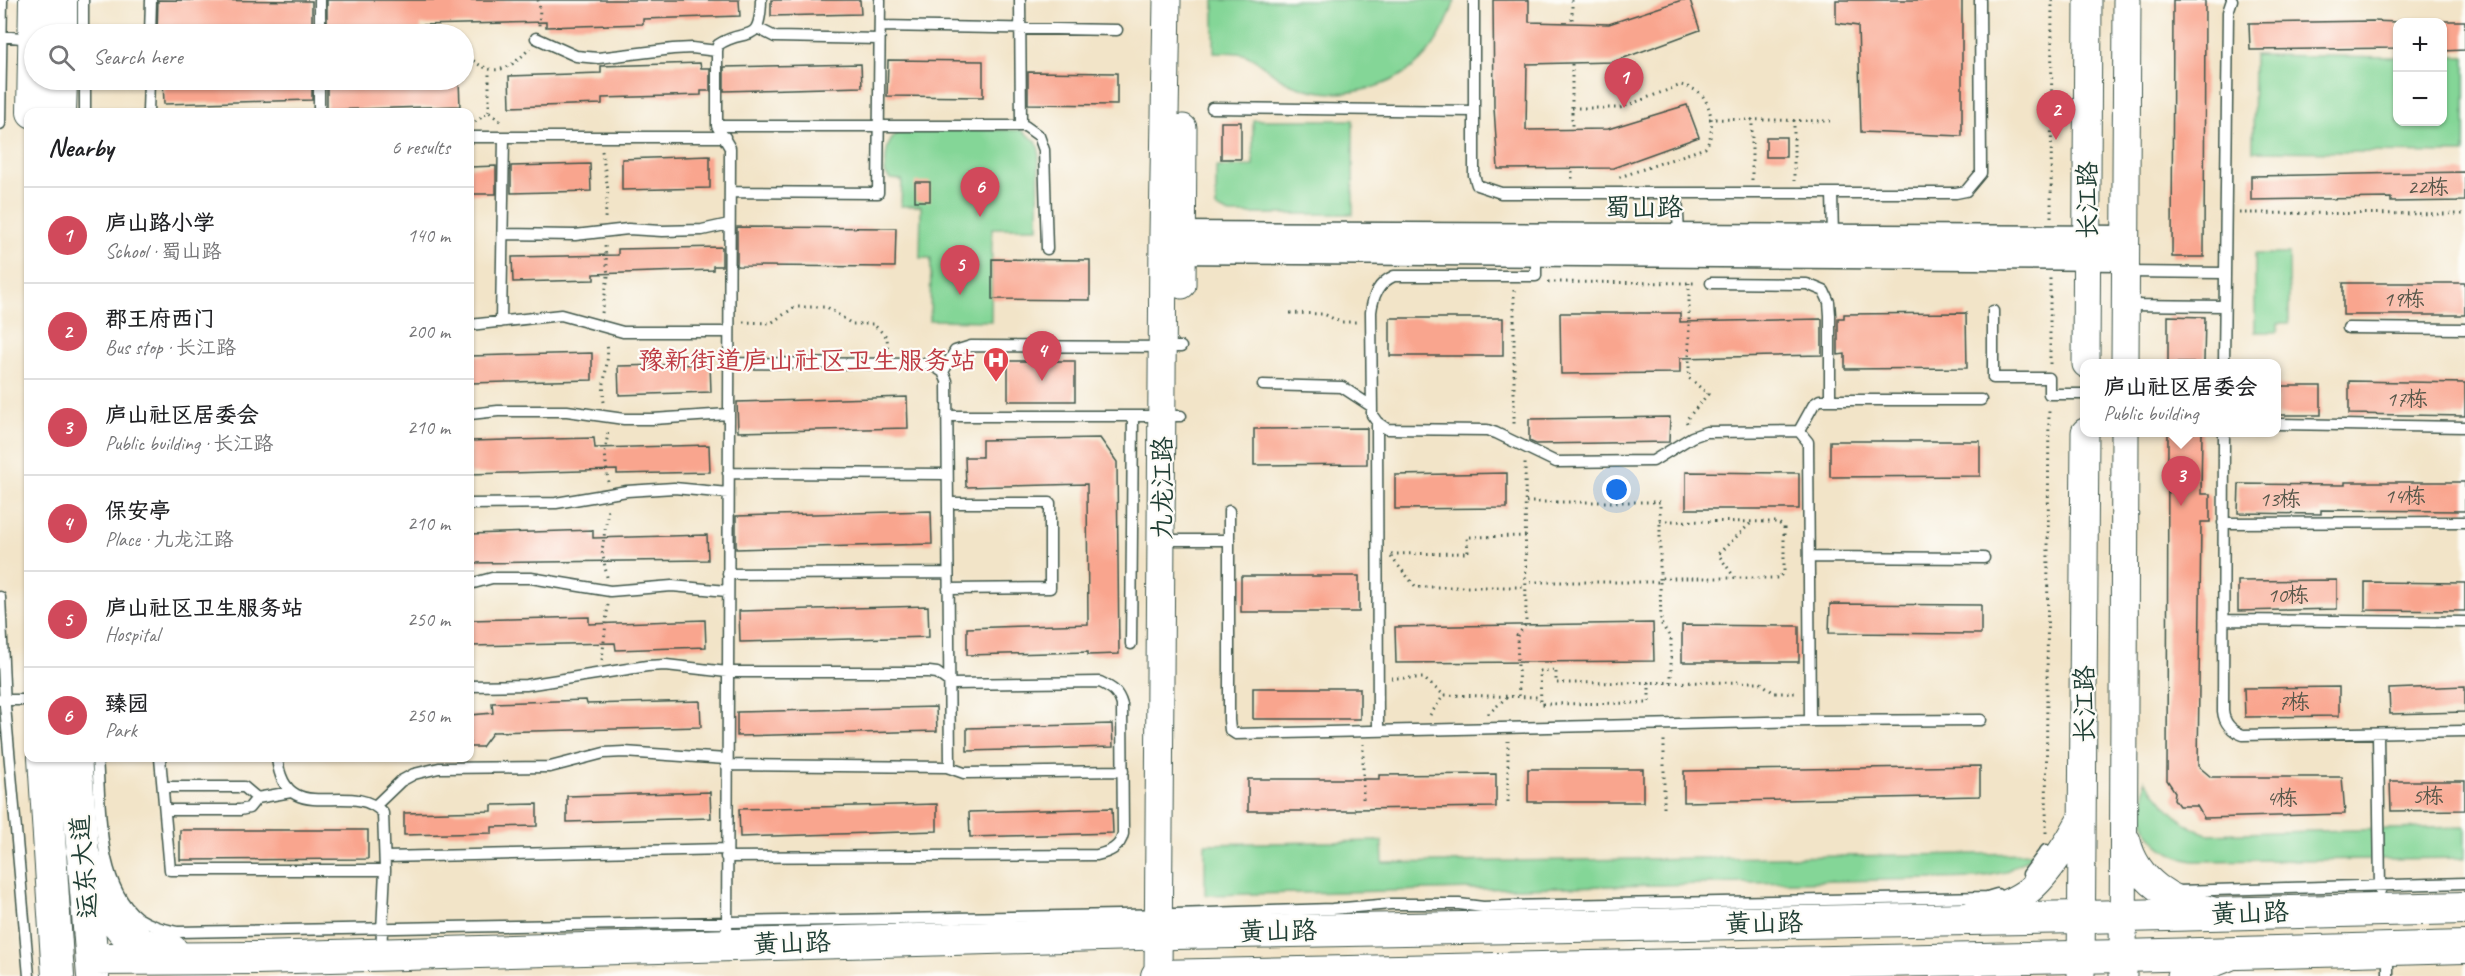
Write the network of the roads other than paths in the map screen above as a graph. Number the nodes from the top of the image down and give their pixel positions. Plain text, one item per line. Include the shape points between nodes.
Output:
1 (2, 0) edge
2 (35, 0) edge
3 (61, 0) edge
4 (83, 0) edge
5 (151, 0) edge
6 (320, 0) edge
7 (761, 0) edge
8 (880, 0) edge
9 (1020, 0) edge
10 (1167, 0) edge
11 (1184, 0) edge
12 (1474, 0) edge
13 (1980, 0) edge
14 (2088, 0) edge
15 (2127, 0) edge
16 (2232, 0) edge
17 (34, 24) edge
18 (61, 24) edge
19 (83, 24) edge
20 (150, 24) edge
21 (320, 24) edge
22 (880, 26) junction
23 (757, 28) junction
24 (1020, 29) junction
25 (1117, 30) dead end
26 (1, 37) edge
27 (24, 38) edge
28 (536, 38) road end
29 (879, 39) junction
30 (717, 51) junction
31 (0, 79) edge
32 (33, 90) edge
33 (61, 90) edge
34 (85, 90) edge
35 (149, 90) edge
36 (319, 90) edge
37 (33, 108) edge
38 (60, 108) edge
39 (85, 108) edge
40 (148, 108) edge
41 (319, 108) edge
42 (1212, 108) dead end
43 (1474, 111) junction
44 (0, 124) edge
45 (1021, 125) junction
46 (717, 126) junction
47 (879, 126) junction
48 (474, 137) edge
49 (504, 137) junction
50 (725, 137) junction
51 (730, 192) junction
52 (1677, 193) junction
53 (1832, 193) junction
54 (729, 224) junction
55 (502, 234) junction
56 (1678, 235) junction
57 (1833, 236) junction
58 (1173, 243) junction
59 (1536, 245) junction
60 (2050, 248) junction
61 (2086, 248) junction
62 (1047, 249) dead end
63 (2125, 256) junction
64 (2224, 273) junction
65 (1711, 283) road end
66 (2125, 305) junction
67 (2224, 306) junction
68 (1993, 311) dead end
69 (501, 322) junction
70 (474, 325) edge
71 (729, 327) junction
72 (2348, 328) dead end
73 (2465, 329) edge
74 (1172, 347) junction
75 (2086, 359) edge
76 (2125, 359) edge
77 (2224, 359) edge
78 (729, 363) junction
79 (943, 372) junction
80 (1263, 386) dead end
81 (2080, 394) edge
82 (1830, 400) junction
83 (1981, 400) dead end
84 (1371, 406) junction
85 (474, 414) edge
86 (728, 414) junction
87 (947, 416) junction
88 (1133, 416) junction
89 (1171, 416) junction
90 (1377, 422) junction
91 (2281, 424) edge
92 (2465, 427) edge
93 (1799, 431) junction
94 (2085, 437) edge
95 (2125, 437) edge
96 (2224, 437) edge
97 (728, 473) junction
98 (947, 474) junction
99 (728, 493) junction
100 (948, 503) junction
101 (474, 504) edge
102 (1229, 511) dead end
103 (2465, 522) edge
104 (2223, 523) junction
105 (1170, 540) junction
106 (1229, 540) junction
107 (1809, 557) junction
108 (1984, 558) dead end
109 (948, 573) junction
110 (728, 574) junction
111 (474, 583) edge
112 (948, 589) junction
113 (727, 591) junction
114 (0, 597) edge
115 (2223, 620) junction
116 (2465, 622) edge
117 (1131, 644) dead end
118 (727, 672) junction
119 (949, 682) junction
120 (474, 686) edge
121 (2, 700) edge
122 (24, 700) edge
123 (1981, 720) dead end
124 (1810, 721) junction
125 (1378, 730) junction
126 (2465, 731) edge
127 (2378, 733) junction
128 (45, 762) edge
129 (75, 762) edge
130 (97, 762) edge
131 (160, 762) edge
132 (278, 762) edge
133 (726, 762) junction
134 (950, 768) junction
135 (1123, 771) junction
136 (163, 787) junction
137 (291, 792) junction
138 (257, 798) junction
139 (375, 806) junction
140 (165, 810) junction
141 (2083, 815) junction
142 (2124, 827) junction
143 (82, 850) junction
144 (2046, 850) road end
145 (726, 853) junction
146 (385, 857) junction
147 (385, 870) junction
148 (2465, 884) edge
149 (2163, 891) junction
150 (2380, 898) junction
151 (2465, 908) edge
152 (2228, 914) junction
153 (2124, 916) junction
154 (2082, 917) junction
155 (1953, 919) junction
156 (1167, 923) junction
157 (726, 933) junction
158 (381, 942) junction
159 (2465, 947) edge
160 (2241, 953) junction
161 (257, 958) junction
162 (2388, 963) edge
163 (1898, 966) edge
164 (2123, 966) edge
165 (2081, 967) edge
166 (92, 968) edge
167 (1716, 970) edge
168 (1561, 972) edge
169 (29, 976) edge
170 (58, 976) edge
171 (1158, 976) edge
172 (1175, 976) edge
173 (1977, 976) edge
174 (2181, 976) edge

1 - 26 lane
2 - 17 main road
3 - 18 main road
4 - 19 lane
5 - 20 lane
6 - 21 lane
7 - 23 lane
8 - 22 lane
9 - 24 lane
10 - 58 street, 九龙江路
11 - 58 street, 九龙江路
12 - 43 lane
13 - 53 lane via 1981,173 1966,191 1956,193
14 - 61 street, 长江路
15 - 63 street, 长江路
16 - 64 lane via 2228,12
22 - 24 lane
22 - 29 lane
23 - 29 lane via 775,37
23 - 30 lane via 748,35 723,42
24 - 25 lane
24 - 45 lane
26 - 27 lane
26 - 31 lane
28 - 30 lane via 576,56 598,58 673,49
29 - 47 lane
30 - 46 lane
31 - 44 lane
32 - 37 main road
33 - 38 main road
34 - 39 lane
35 - 40 lane
36 - 41 lane
42 - 43 lane
43 - 52 lane via 1474,174 1477,185 1484,189 1501,193
45 - 47 lane
45 - 62 lane via 1033,130 1044,150
46 - 47 lane
46 - 50 lane
47 - 51 lane via 878,193
48 - 49 lane
49 - 50 lane
49 - 55 lane
50 - 51 lane via 730,148
51 - 54 lane
52 - 53 lane
52 - 56 lane
53 - 57 lane
54 - 55 lane via 702,230
54 - 71 lane
55 - 69 lane
56 - 57 street, 蜀山路
56 - 59 street, 蜀山路
57 - 60 street, 蜀山路
58 - 59 street, 蜀山路
58 - 74 street, 九龙江路
59 - 60 street, 蜀山路
59 - 84 lane via 1536,276 1394,276 1379,287 1372,306
60 - 61 street, 蜀山路
61 - 63 street, 蜀山路
61 - 75 street, 长江路
63 - 64 lane
63 - 66 street, 长江路
64 - 67 lane
65 - 82 lane via 1807,284 1824,291 1830,315
66 - 67 lane
66 - 76 street, 长江路
67 - 77 lane
68 - 81 lane via 1993,378 2049,378 2049,394
69 - 70 lane
69 - 71 lane via 561,315 623,332
71 - 78 lane
72 - 73 lane
74 - 79 lane via 971,346 955,351
74 - 89 street, 九龙江路
78 - 79 lane via 931,364
78 - 86 lane
79 - 87 lane via 947,381
80 - 84 lane via 1342,387
82 - 83 lane
82 - 93 lane via 1814,404
84 - 90 lane
85 - 86 lane via 567,411 624,419
86 - 97 lane
87 - 88 lane
87 - 98 lane
88 - 89 lane
88 - 117 lane
89 - 105 street, 九龙江路
90 - 93 lane via 1388,429 1487,430 1556,462 1646,462 1706,432
90 - 125 lane
91 - 92 lane
93 - 107 lane via 1808,442
94 - 141 street, 长江路
95 - 142 street, 长江路
96 - 104 lane
97 - 98 lane
97 - 99 lane
98 - 100 lane
99 - 101 lane via 674,488 556,503
99 - 110 lane
100 - 109 lane
100 - 112 lane via 1050,503 1050,588
102 - 106 lane
103 - 104 lane
104 - 115 lane
105 - 106 lane
105 - 156 street, 九龙江路
106 - 125 lane via 1230,730 1236,734
107 - 108 lane
107 - 124 lane
109 - 110 lane
109 - 112 lane
110 - 113 lane
111 - 113 lane via 492,578 531,578 610,591 672,586
112 - 119 lane
113 - 118 lane
114 - 121 lane
115 - 116 lane
115 - 127 lane via 2223,711 2237,733
118 - 119 lane via 928,672
118 - 120 lane via 647,666 526,685
118 - 133 lane
119 - 134 lane
119 - 135 lane via 1100,682 1116,690 1122,705
121 - 122 lane
121 - 169 lane
123 - 124 lane
124 - 125 lane
126 - 127 lane
127 - 150 lane
128 - 170 main road, 运东大道
129 - 143 main road, 运东大道
130 - 158 lane via 106,863 113,884 139,918 177,932
131 - 136 lane
132 - 137 lane via 280,777
133 - 134 lane
133 - 139 lane via 624,752 550,766 439,768 401,781
133 - 145 lane
134 - 135 lane via 964,773
135 - 145 lane via 1122,839 1110,851 1097,855
136 - 138 lane via 244,787
136 - 140 lane
137 - 138 lane
137 - 139 lane via 311,799 361,800
138 - 140 lane via 249,808 240,810
139 - 146 lane via 383,813
140 - 147 lane via 170,870
141 - 154 street, 长江路
141 - 155 street via 2070,841 2026,893 1999,907
142 - 149 street via 2137,868
142 - 153 street, 长江路
143 - 161 main road via 99,900 123,930 142,944 161,950
143 - 166 main road, 运东大道
144 - 156 lane via 2014,886 1986,897 1483,907 1459,903 1391,904
145 - 146 lane
145 - 157 lane
146 - 147 lane
147 - 158 lane
148 - 150 lane
149 - 150 lane
149 - 152 street via 2190,906
150 - 151 main road, 黄山路
150 - 152 main road, 黄山路
152 - 153 main road, 黄山路
153 - 154 main road, 黄山路
153 - 164 street, 长江路
154 - 155 main road, 黄山路
154 - 165 street, 长江路
155 - 156 main road, 黄山路
156 - 157 main road, 黄山路
156 - 171 street, 九龙江路
156 - 172 street, 九龙江路
157 - 158 main road, 黄山路
158 - 161 main road, 黄山路
159 - 162 main road, 黄山路
160 - 162 main road, 黄山路
160 - 164 main road, 黄山路
160 - 174 street
161 - 166 main road, 黄山路
163 - 165 main road, 黄山路
163 - 167 main road, 黄山路
163 - 173 street
164 - 165 main road, 黄山路
167 - 168 main road, 黄山路
168 - 172 main road, 黄山路
171 - 172 main road, 黄山路

